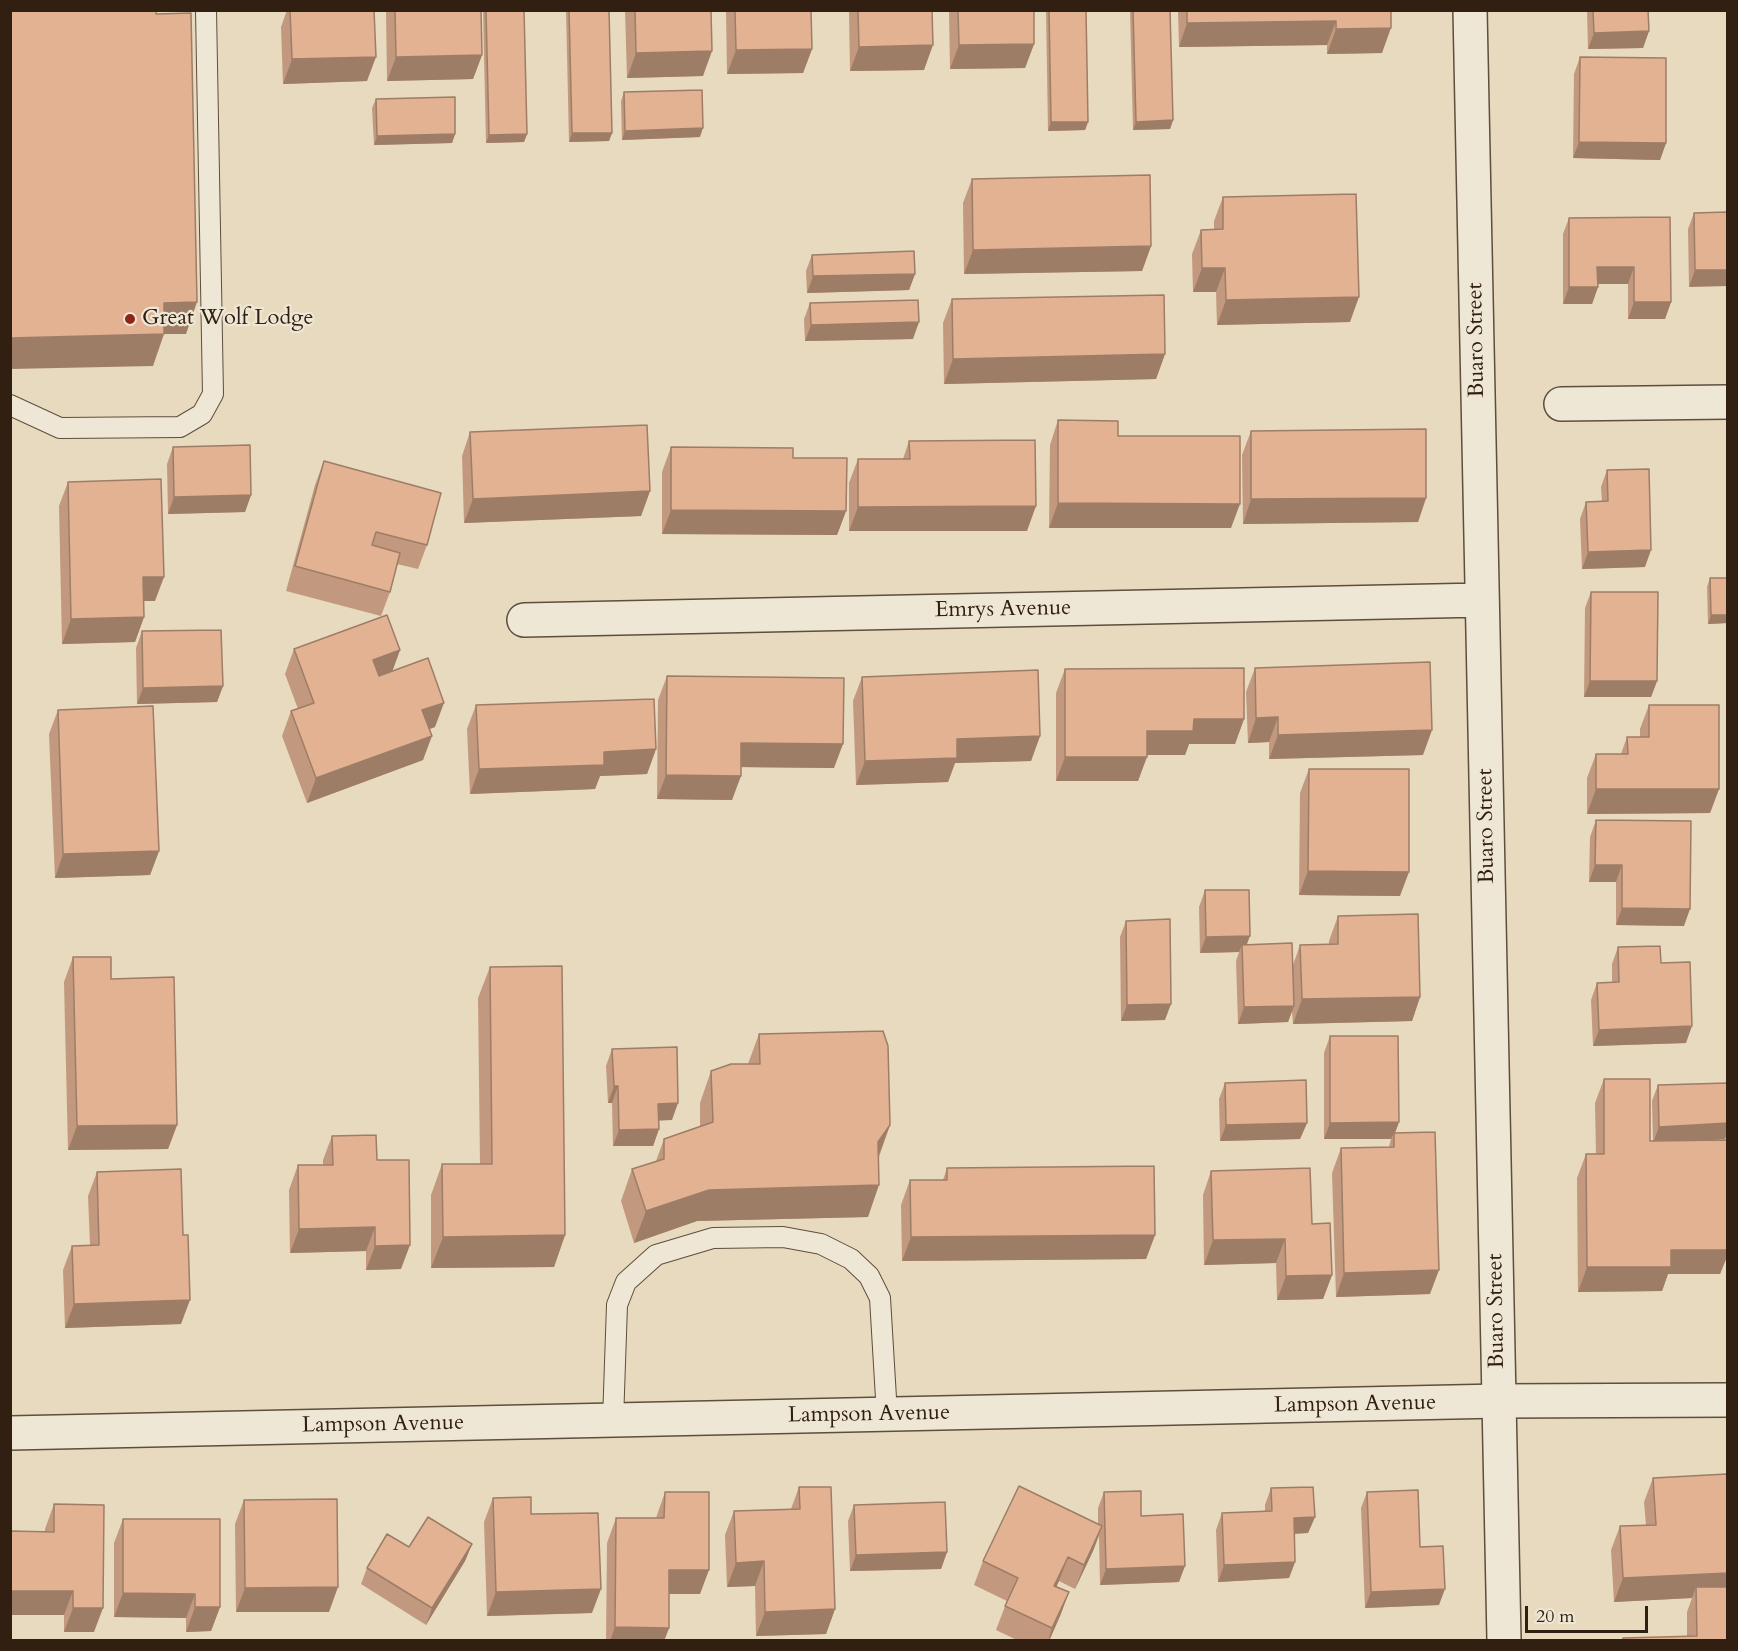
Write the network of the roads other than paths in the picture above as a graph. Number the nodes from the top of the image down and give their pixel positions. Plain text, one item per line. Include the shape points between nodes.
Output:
1 (206, 10) edge
2 (1470, 10) edge
3 (1728, 402) edge
4 (1561, 404) dead end
5 (10, 405) edge
6 (1482, 600) junction
7 (524, 620) dead end
8 (1728, 1400) edge
9 (1499, 1401) junction
10 (887, 1415) junction
11 (613, 1421) junction
12 (10, 1432) edge
13 (1504, 1641) edge

1 - 5 lane via 213,394 202,414 180,427 60,428
2 - 6 street, Buaro Street
3 - 4 street
6 - 7 street, Emrys Avenue
6 - 9 street, Buaro Street
8 - 9 street, Lampson Avenue
9 - 10 street, Lampson Avenue
9 - 13 street, Buaro Street
10 - 11 street, Lampson Avenue
10 - 11 lane via 880,1298 869,1276 851,1259 821,1244 783,1237 713,1238 656,1255 626,1282 617,1305
11 - 12 street, Lampson Avenue

